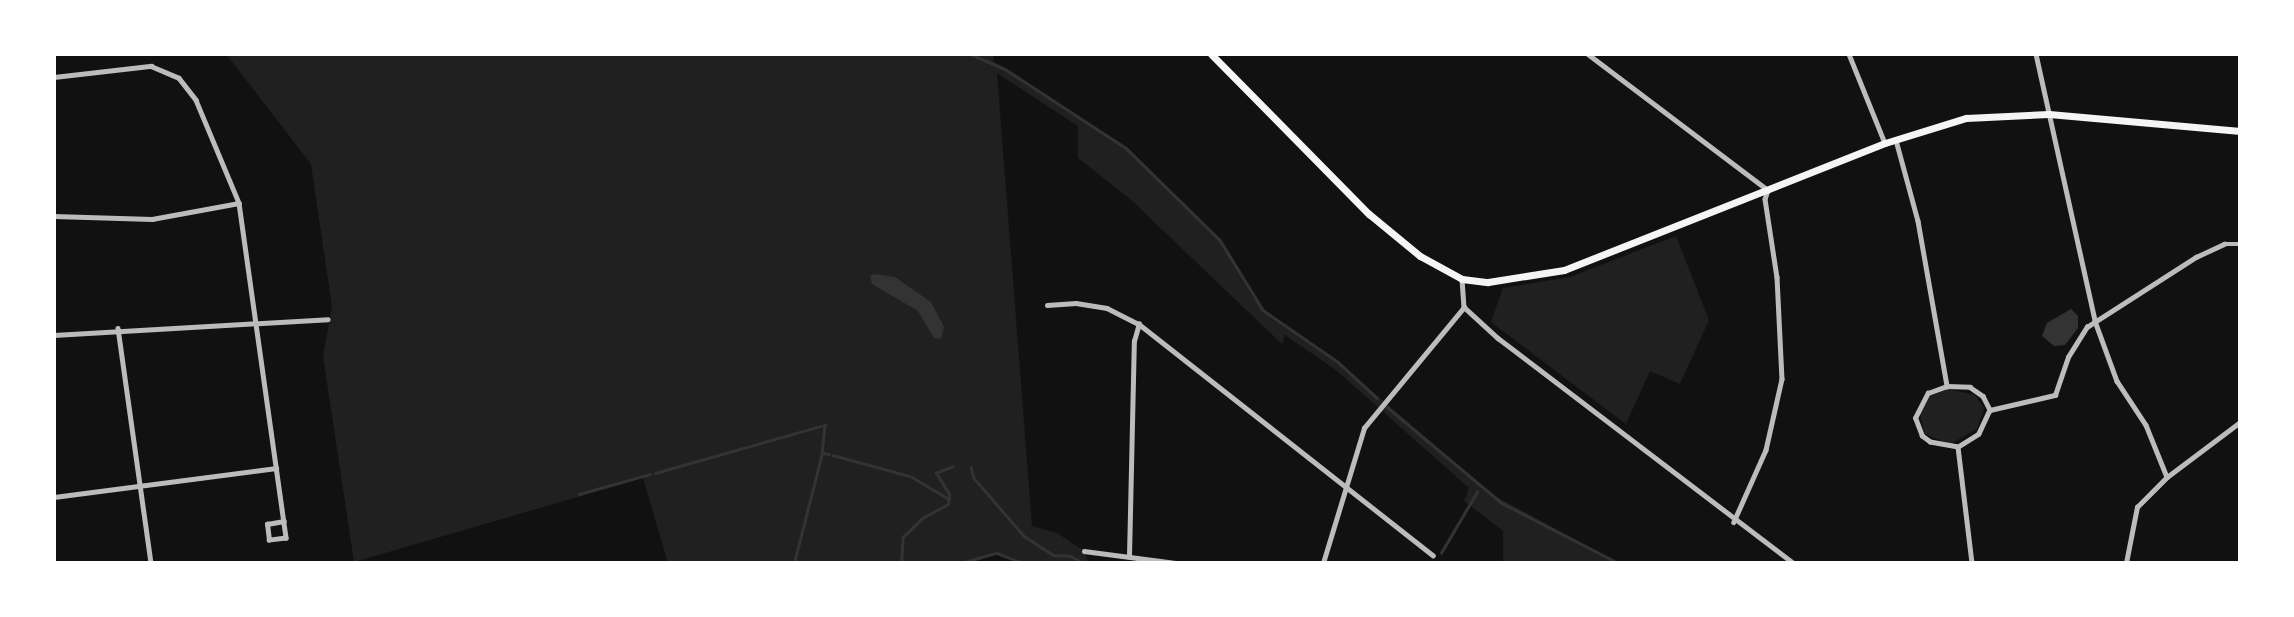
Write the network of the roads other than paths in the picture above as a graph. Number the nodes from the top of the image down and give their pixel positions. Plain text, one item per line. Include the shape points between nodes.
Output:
1 (1211, 54) edge
2 (1588, 54) edge
3 (1849, 54) edge
4 (2036, 54) edge
5 (54, 78) edge
6 (2049, 114) junction
7 (2240, 131) edge
8 (1895, 139) junction
9 (1885, 143) junction
10 (1768, 190) junction
11 (239, 203) junction
12 (54, 216) edge
13 (2240, 244) edge
14 (1462, 279) junction
15 (1047, 305) dead end
16 (1464, 307) junction
17 (328, 319) dead end
18 (254, 321) junction
19 (2095, 321) junction
20 (1139, 324) junction
21 (118, 328) junction
22 (54, 335) edge
23 (1947, 386) junction
24 (1990, 410) junction
25 (2240, 422) edge
26 (1958, 447) junction
27 (276, 468) junction
28 (2167, 477) junction
29 (139, 486) junction
30 (1343, 489) junction
31 (54, 496) edge
32 (284, 521) junction
33 (1734, 522) junction
34 (1084, 551) dead end
35 (1433, 555) dead end
36 (1129, 556) junction
37 (150, 563) edge
38 (1177, 563) edge
39 (1323, 563) edge
40 (1793, 563) edge
41 (1972, 563) edge
42 (2126, 563) edge

1 - 14 main road via 1369,214 1424,260
2 - 10 street
3 - 9 street
4 - 6 street
5 - 11 street via 151,66 179,78 196,100
6 - 7 main road
6 - 8 main road via 1966,118
6 - 19 street
8 - 9 main road
8 - 23 street via 1918,221
9 - 10 main road
10 - 14 main road via 1564,270 1526,279
10 - 33 street via 1765,199 1777,277 1782,379 1766,450
11 - 12 street via 152,219
11 - 18 street
13 - 19 street via 2224,244 2196,257
14 - 16 street
15 - 20 street via 1076,303 1107,309
16 - 30 street via 1364,428
16 - 33 street via 1547,380
17 - 18 street
18 - 21 street
18 - 27 street
19 - 24 street via 2068,357 2055,395
19 - 28 street via 2117,380 2146,425
20 - 30 street via 1205,372
20 - 36 street via 1134,341
21 - 22 street
21 - 29 street
23 - 24 street via 1970,387 1983,396
23 - 26 street via 1928,393 1915,418 1922,436 1930,442
24 - 26 street via 1979,433
25 - 28 street
26 - 41 street
27 - 29 street
27 - 32 street
28 - 42 street via 2137,507
29 - 31 street
29 - 37 street
30 - 35 street
30 - 39 street
32 - 32 street via 286,538 270,540 267,524
33 - 40 street
34 - 36 street
36 - 38 street

